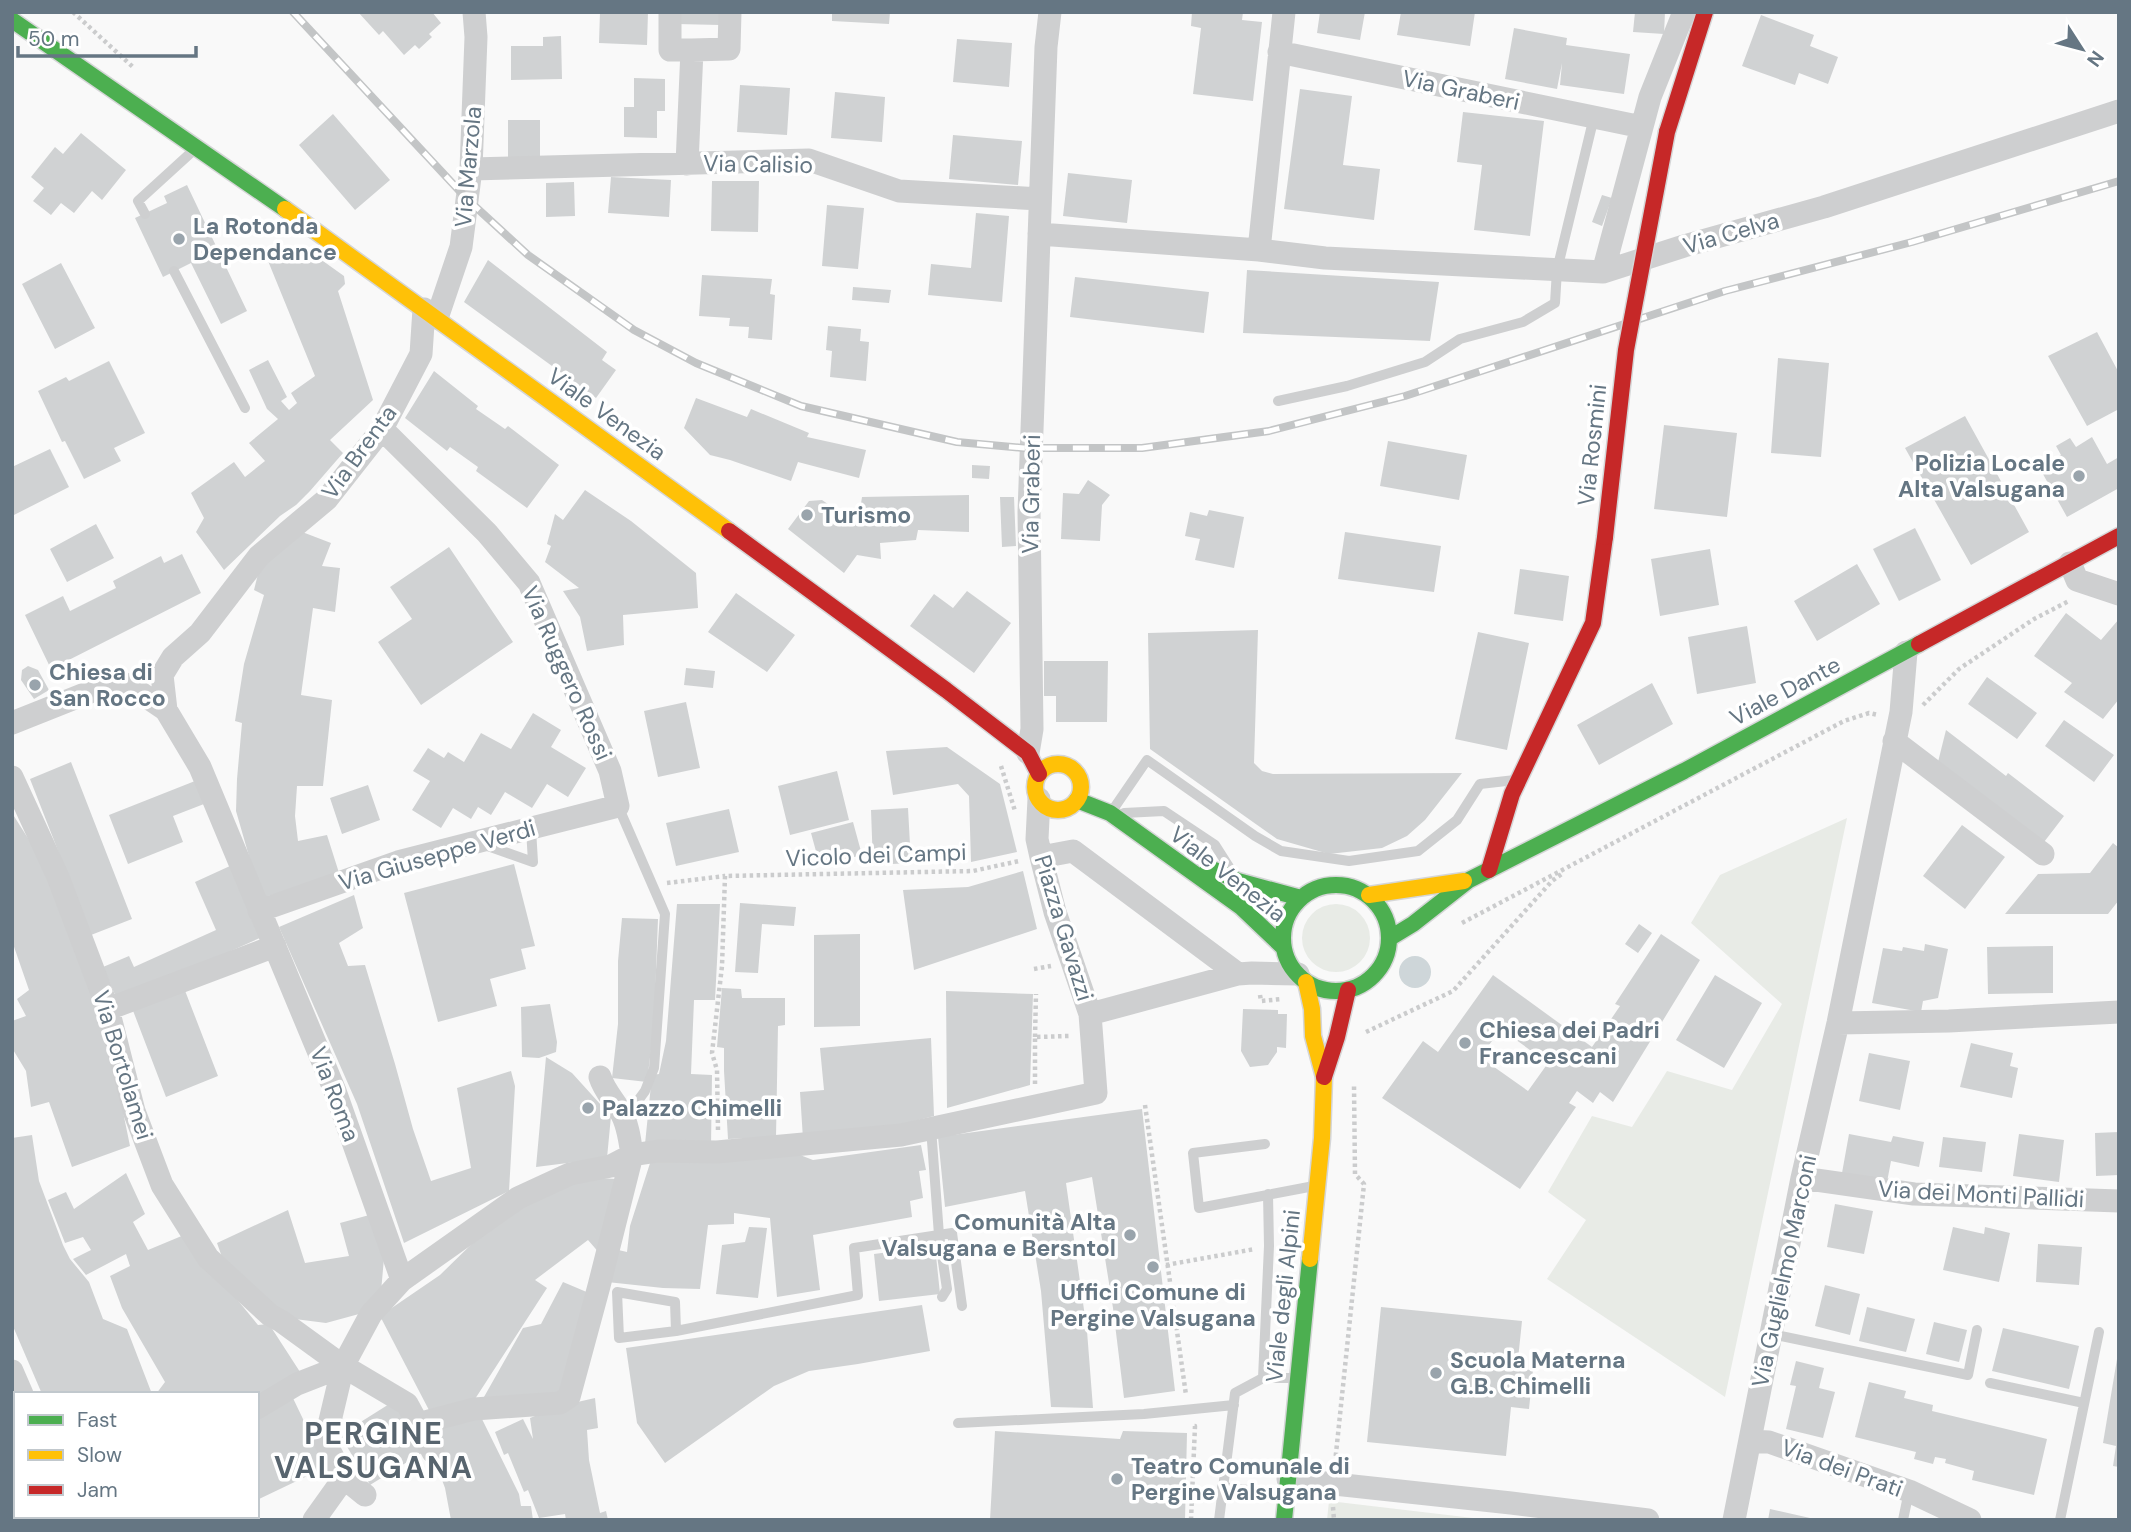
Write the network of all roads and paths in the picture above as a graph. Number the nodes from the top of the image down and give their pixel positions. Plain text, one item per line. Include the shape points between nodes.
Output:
1 (474, 12) edge
2 (670, 12) edge
3 (730, 12) edge
4 (1050, 12) edge
5 (1284, 12) edge
6 (1684, 12) edge
7 (1706, 12) edge
8 (12, 20) edge
9 (69, 40) dead end
10 (692, 50) junction
11 (1279, 52) junction
12 (137, 103) junction
13 (2119, 111) edge
14 (1594, 117) junction
15 (1642, 127) junction
16 (197, 147) junction
17 (687, 164) junction
18 (471, 169) junction
19 (1040, 199) junction
20 (145, 214) dead end
21 (1039, 234) junction
22 (1259, 250) junction
23 (1557, 270) junction
24 (174, 271) dead end
25 (1603, 272) junction
26 (438, 319) junction
27 (421, 354) junction
28 (1278, 401) dead end
29 (245, 408) dead end
30 (382, 429) junction
31 (2119, 536) edge
32 (2070, 563) junction
33 (2119, 594) edge
34 (2076, 599) dead end
35 (1906, 652) junction
36 (1914, 708) dead end
37 (166, 710) junction
38 (1886, 717) dead end
39 (12, 723) edge
40 (1894, 741) junction
41 (1028, 753) junction
42 (1000, 762) dead end
43 (1040, 774) junction
44 (12, 777) edge
45 (1519, 780) junction
46 (1038, 799) junction
47 (1077, 800) junction
48 (618, 806) junction
49 (1110, 814) junction
50 (1017, 819) dead end
51 (531, 829) junction
52 (1143, 837) junction
53 (476, 842) junction
54 (2043, 854) dead end
55 (1035, 858) junction
56 (1577, 863) junction
57 (1489, 870) junction
58 (725, 876) junction
59 (1469, 880) junction
60 (1238, 881) junction
61 (653, 885) junction
62 (1369, 895) junction
63 (1301, 898) junction
64 (259, 911) junction
65 (1455, 927) dead end
66 (1390, 938) junction
67 (275, 946) junction
68 (1284, 948) junction
69 (1048, 966) dead end
70 (1034, 969) dead end
71 (1238, 974) junction
72 (1302, 978) junction
73 (1348, 990) junction
74 (1036, 994) dead end
75 (108, 1009) junction
76 (2119, 1012) edge
77 (1090, 1014) junction
78 (1838, 1023) junction
79 (1366, 1032) dead end
80 (1035, 1037) junction
81 (1063, 1037) dead end
82 (600, 1077) dead end
83 (1324, 1077) junction
84 (1035, 1087) dead end
85 (1348, 1099) dead end
86 (1145, 1105) dead end
87 (624, 1120) junction
88 (931, 1128) junction
89 (1265, 1144) dead end
90 (717, 1152) junction
91 (632, 1155) junction
92 (1802, 1178) junction
93 (1317, 1185) junction
94 (1268, 1194) junction
95 (2119, 1201) edge
96 (939, 1234) junction
97 (1269, 1246) junction
98 (1166, 1265) junction
99 (402, 1280) junction
100 (942, 1297) dead end
101 (962, 1306) dead end
102 (1977, 1330) dead end
103 (676, 1331) junction
104 (2099, 1332) dead end
105 (1770, 1334) junction
106 (343, 1366) junction
107 (12, 1371) edge
108 (1264, 1378) junction
109 (1298, 1378) junction
110 (1990, 1382) dead end
111 (21, 1392) edge
112 (1175, 1397) dead end
113 (2084, 1403) junction
114 (1234, 1405) junction
115 (259, 1407) edge
116 (412, 1414) junction
117 (958, 1423) dead end
118 (1184, 1426) dead end
119 (1750, 1441) junction
120 (433, 1452) dead end
121 (1335, 1464) dead end
122 (344, 1478) junction
123 (1222, 1487) junction
124 (1287, 1487) junction
125 (1909, 1491) junction
126 (365, 1495) dead end
127 (314, 1520) edge
128 (1191, 1520) edge
129 (1219, 1520) edge
130 (1284, 1520) edge
131 (1648, 1520) edge
132 (1734, 1520) edge
133 (1903, 1520) edge
134 (1970, 1520) edge
135 (2060, 1520) edge

1 - 18 street, Via Marzola
2 - 10 street via 670,50
3 - 10 street via 729,49
4 - 19 street, Via Graberi
5 - 11 street
6 - 15 street
7 - 45 main road, Via Rosmini, bridge via 1667,132 1626,350 1593,623
8 - 12 main road, Viale Venezia
9 - 12 main road, Viale Venezia
10 - 17 street
11 - 14 street, Via Graberi
11 - 22 street
12 - 16 main road, Viale Venezia
13 - 25 street, Via Celva via 1837,203
14 - 15 street, Via Graberi
14 - 23 lane
15 - 25 street
16 - 20 lane via 138,201
16 - 26 main road, Viale Venezia
17 - 18 street, Via Calisio
17 - 19 street, Via Calisio via 809,160 899,191
18 - 26 street, Via Marzola via 461,247
19 - 21 street, Via Graberi
21 - 22 street
21 - 41 street, Via Graberi via 1029,512 1032,729
22 - 23 street via 1325,258
23 - 25 street
23 - 28 lane via 1555,303 1523,323 1460,339 1425,362
24 - 29 lane
26 - 27 street, Via Brenta
26 - 27 street, Via Brenta
26 - 41 main road, Viale Venezia
27 - 30 street, Via Brenta
30 - 37 street, Via Brenta via 327,499 259,556 200,633 173,657 162,676
30 - 48 street, Via Ruggero Rossi via 487,533 529,583 610,771
31 - 32 main road, Viale Dante
32 - 33 street via 2077,580
32 - 35 main road, Viale Dante
34 - 36 path via 2034,619 1959,669 1926,704
35 - 40 street, Via Guglielmo Marconi
35 - 57 main road, Viale Dante
37 - 39 street via 129,685 115,682
37 - 64 street, Via Roma via 200,767
38 - 56 path via 1868,713 1844,721
40 - 54 street
40 - 78 street, Via Guglielmo Marconi
41 - 43 main road, Viale Venezia
42 - 50 path
43 - 46 main road via 1035,786
43 - 47 main road via 1053,765 1068,766 1081,785
44 - 75 street, Via Bortolamei via 58,877
45 - 49 lane via 1480,784 1457,820 1418,852 1349,861 1281,851 1147,760
45 - 57 main road, Via Rosmini
46 - 47 main road via 1058,810
46 - 55 street, Piazza Gavazzi
47 - 49 main road, Viale Venezia
48 - 51 street, Via Giuseppe Verdi
48 - 61 lane
49 - 52 main road, Viale Venezia
49 - 60 lane via 1164,811 1215,845
51 - 53 street, Via Giuseppe Verdi
51 - 53 lane via 533,862
52 - 60 main road, Viale Venezia
52 - 68 main road, Viale Venezia via 1241,907
53 - 64 street, Via Giuseppe Verdi via 398,862
55 - 58 path, Vicolo dei Campi via 973,871
55 - 71 street via 1073,851
55 - 77 street, Piazza Gavazzi
56 - 65 path
56 - 79 path via 1552,881 1453,991
57 - 59 main road, Viale Dante
58 - 61 path, Vicolo dei Campi
58 - 90 path via 722,966 712,1053 717,1070
59 - 62 main road, Viale Dante
59 - 66 main road, Viale Dante
60 - 63 main road, Viale Venezia
61 - 87 lane via 665,914 654,1068 645,1091
62 - 63 main road via 1353,887 1331,885
62 - 66 main road via 1387,919
63 - 68 main road via 1290,912
64 - 67 street, Via Roma
66 - 73 main road via 1388,952 1372,977
67 - 75 street
67 - 99 street, Via Roma via 335,1091
68 - 72 main road
69 - 70 path
71 - 72 street, Piazza Gavazzi
71 - 77 street, Piazza Gavazzi
72 - 73 main road via 1324,989
72 - 83 main road
73 - 83 main road
74 - 80 path
75 - 106 street, Via Bortolamei via 134,1111 162,1185 208,1258 270,1315
76 - 78 street
77 - 88 street, Piazza Gavazzi via 1096,1093
78 - 92 street, Via Guglielmo Marconi
80 - 81 path
80 - 84 path
82 - 87 street
83 - 93 main road, Viale degli Alpini
85 - 121 path via 1352,1075 1355,1174 1364,1184
86 - 98 path
87 - 91 street
88 - 90 street via 901,1135
88 - 96 lane
89 - 94 lane via 1193,1153 1199,1208
90 - 91 street
91 - 99 street via 611,1166 570,1174 519,1198
91 - 116 street via 569,1397 560,1403
92 - 95 street, Via dei Monti Pallidi via 1914,1194
92 - 105 street, Via Guglielmo Marconi
93 - 94 lane
93 - 109 main road, Viale degli Alpini
94 - 97 lane
96 - 100 lane via 947,1289
96 - 101 lane via 952,1233
96 - 103 lane via 854,1248 858,1295
97 - 98 path
97 - 108 lane
98 - 112 path via 1186,1395
99 - 106 street via 371,1314
102 - 105 lane via 1968,1375
103 - 103 lane via 619,1338 617,1292 675,1303
104 - 113 lane
105 - 119 street, Via Guglielmo Marconi
106 - 115 street via 297,1384
106 - 116 street, Via Bortolamei
106 - 122 street via 325,1442
107 - 111 street
108 - 109 lane
108 - 114 lane via 1235,1393
109 - 124 main road, Viale degli Alpini
110 - 113 lane
113 - 135 lane
114 - 117 lane
114 - 123 lane
116 - 120 street
118 - 128 path via 1195,1426
119 - 125 street, Via dei Prati via 1769,1442
119 - 132 street, Via Guglielmo Marconi
122 - 126 street
122 - 127 street
123 - 124 lane
123 - 129 lane
124 - 130 main road, Viale degli Alpini
124 - 131 street via 1511,1503
125 - 133 lane
125 - 134 street, Via dei Prati

